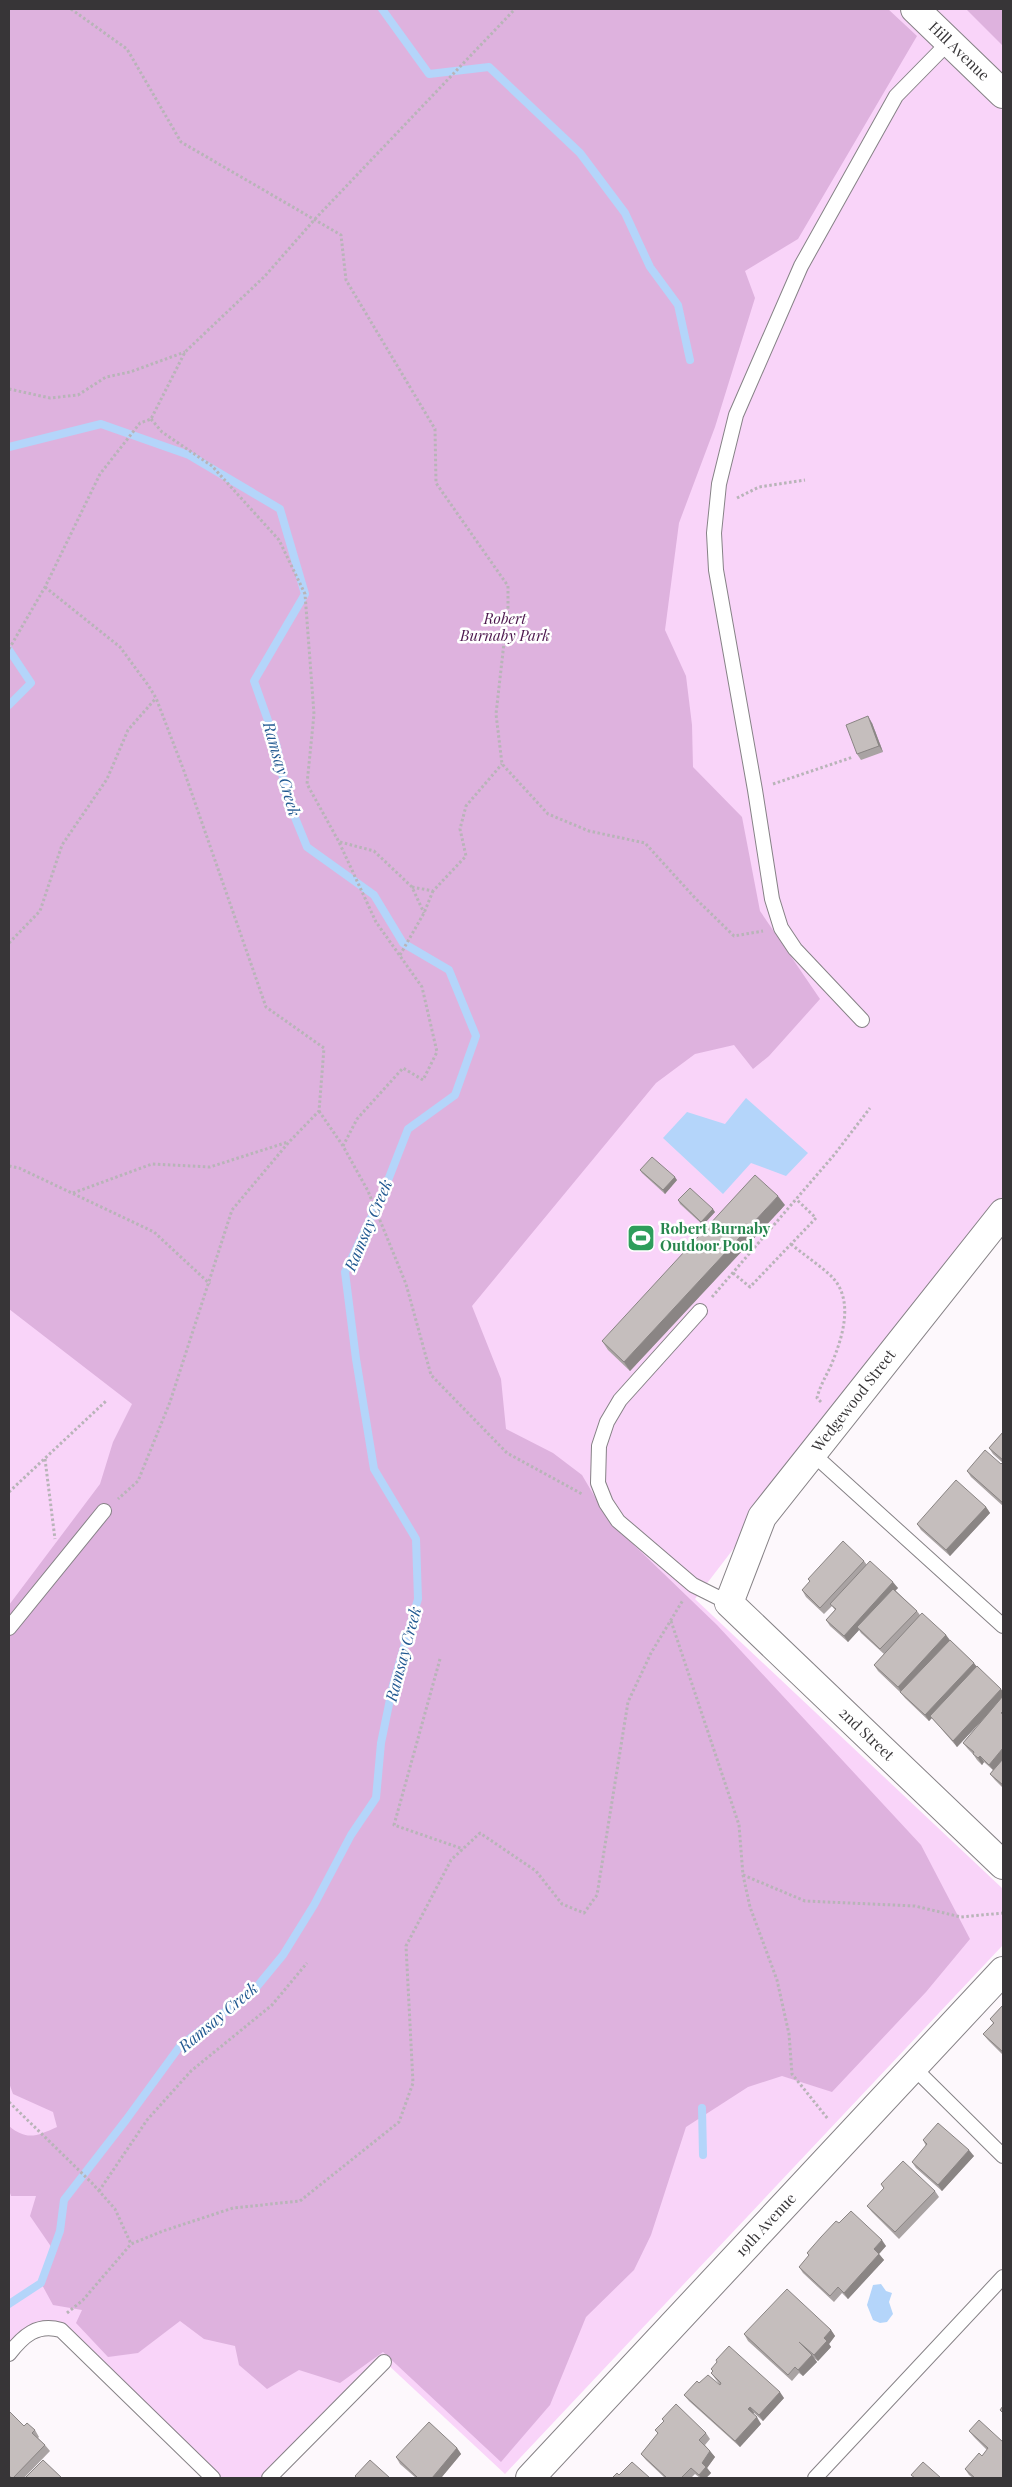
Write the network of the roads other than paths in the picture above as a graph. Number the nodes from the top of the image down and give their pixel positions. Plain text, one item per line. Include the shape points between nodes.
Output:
1 (915, 9) edge
2 (949, 42) junction
3 (1003, 94) edge
4 (862, 1020) dead end
5 (1003, 1213) edge
6 (700, 1311) road end
7 (813, 1454) junction
8 (104, 1511) road end
9 (729, 1603) junction
10 (1003, 1626) edge
11 (9, 1628) edge
12 (1003, 1865) edge
13 (1003, 1971) edge
14 (912, 2066) junction
15 (1003, 2156) edge
16 (1003, 2277) edge
17 (9, 2354) edge
18 (384, 2362) dead end
19 (213, 2478) edge
20 (269, 2478) edge
21 (530, 2478) edge
22 (815, 2478) edge

1 - 2 street, Hill Avenue
2 - 3 street, Hill Avenue
2 - 4 lane via 896,96 802,266 736,415 716,508 716,570 756,790 772,899 781,928 795,949
5 - 7 street, Wedgewood Street
6 - 9 lane via 620,1400 607,1422 599,1446 598,1483 618,1521 693,1586
7 - 9 street, Wedgewood Street via 762,1517
7 - 10 lane
8 - 11 lane
9 - 12 street, 2nd Street
13 - 14 street, 19th Avenue
14 - 15 lane
14 - 21 street, 19th Avenue
16 - 22 lane
17 - 19 lane via 30,2332 42,2328 61,2330
18 - 20 lane

